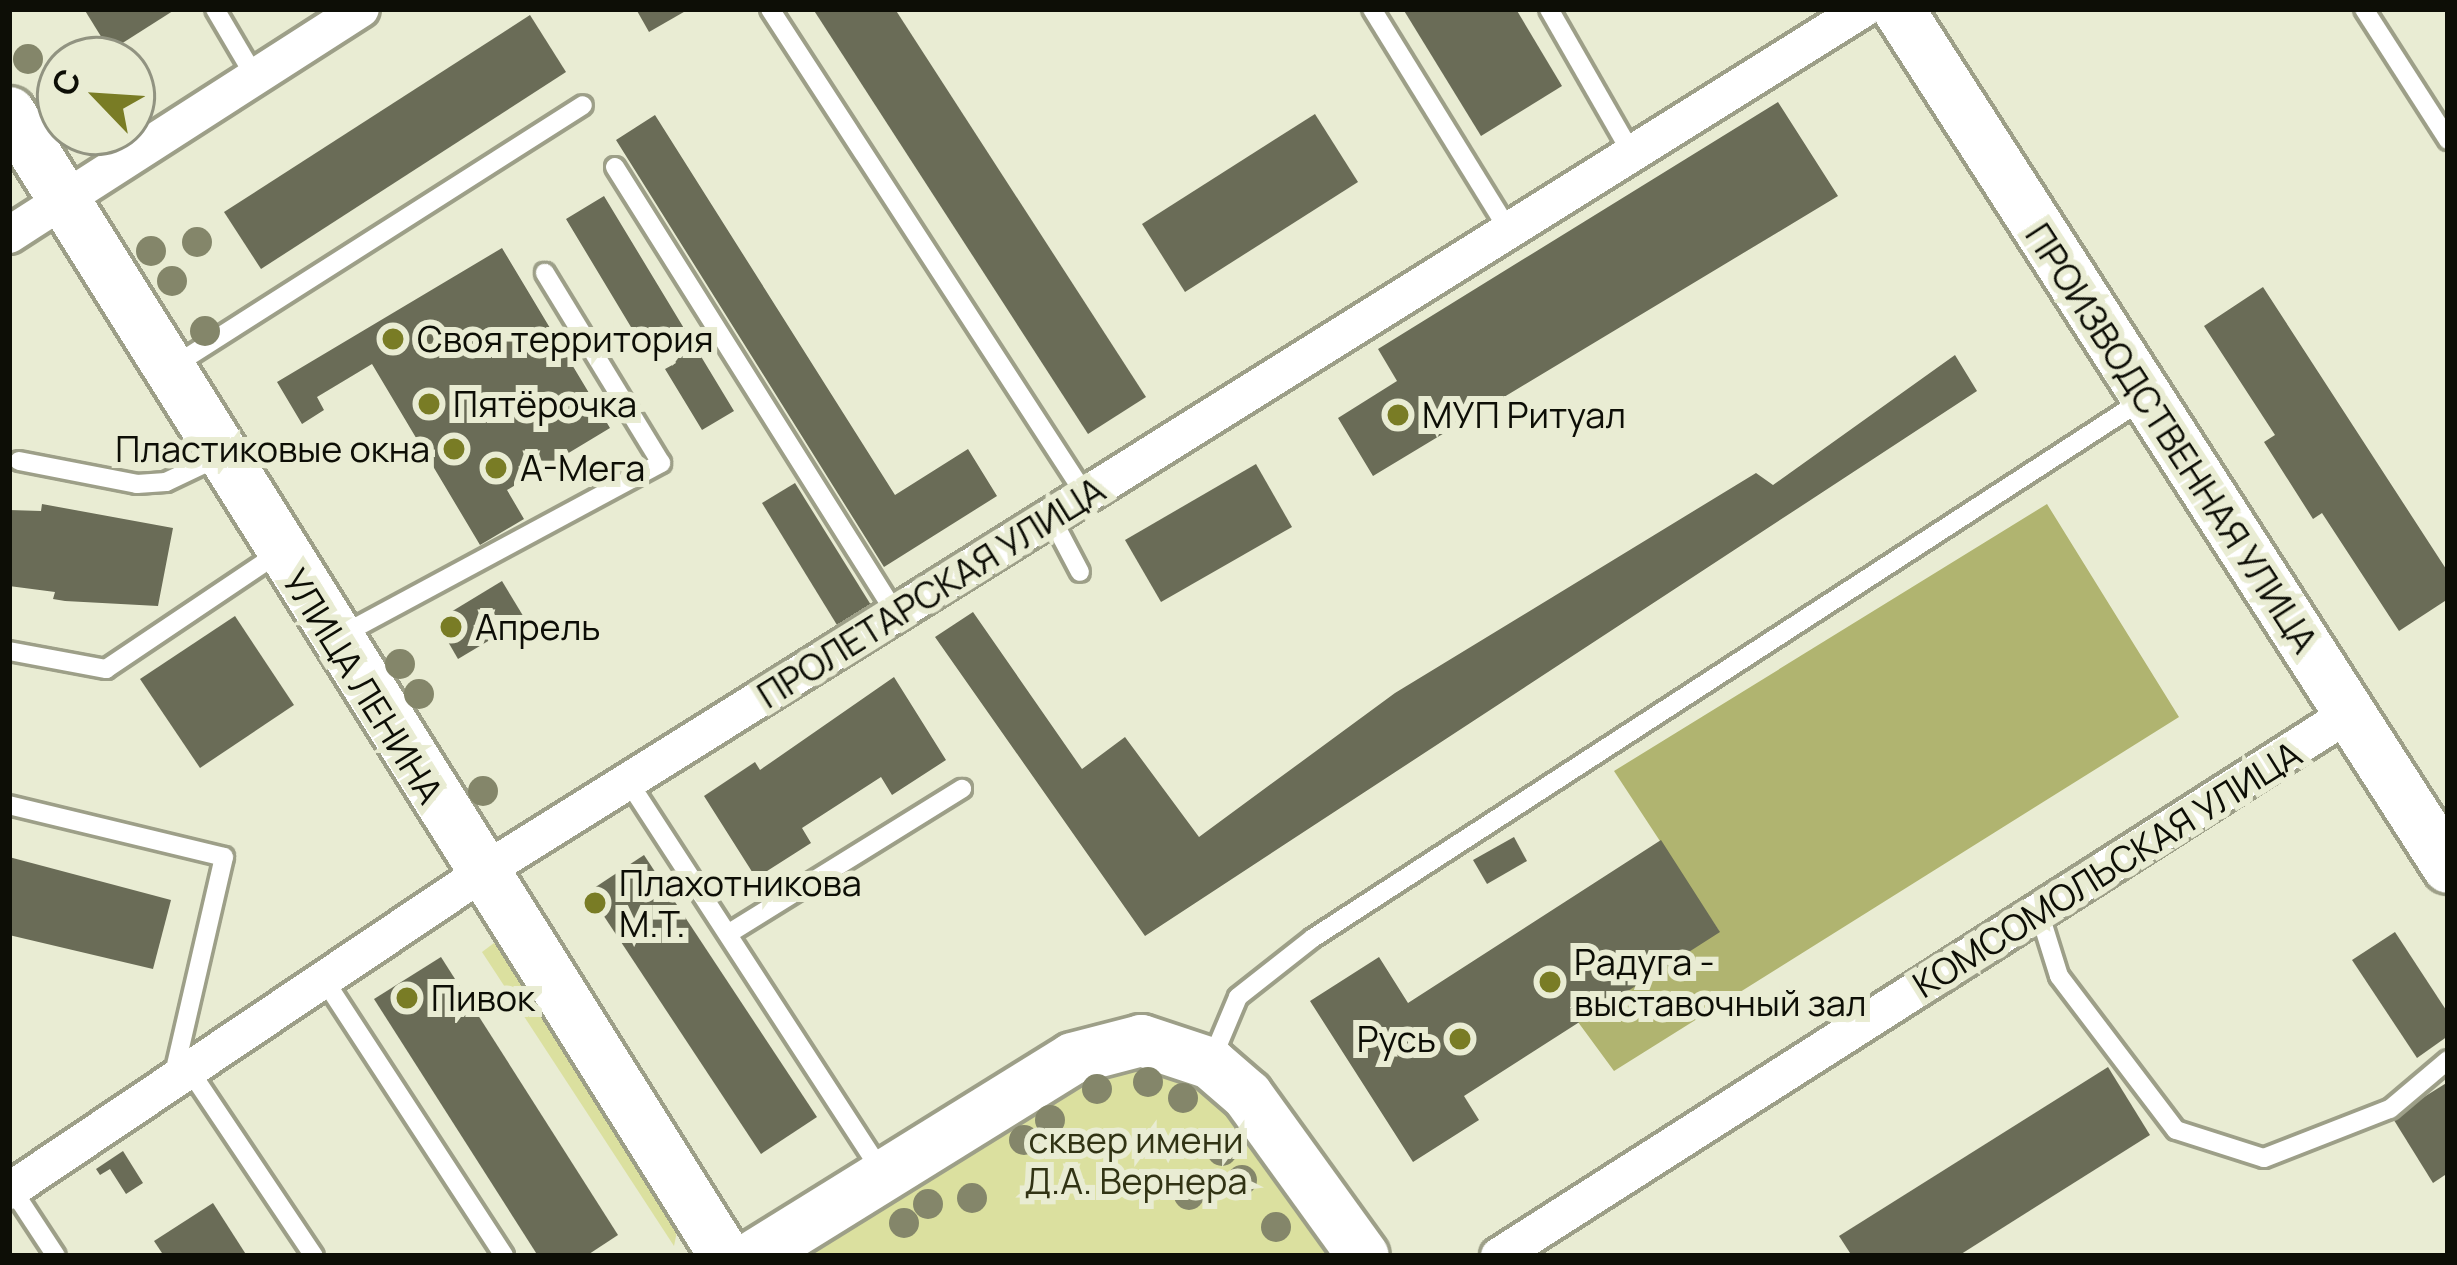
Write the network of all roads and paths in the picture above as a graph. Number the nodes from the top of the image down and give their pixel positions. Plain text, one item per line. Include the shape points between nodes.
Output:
1 (214, 9) edge
2 (361, 9) edge
3 (770, 9) edge
4 (1372, 9) edge
5 (1549, 9) edge
6 (1863, 9) edge
7 (1898, 9) edge
8 (2365, 9) edge
9 (255, 77) junction
10 (583, 105) dead end
11 (9, 112) edge
12 (2448, 140) edge
13 (1632, 154) junction
14 (615, 167) dead end
15 (63, 200) junction
16 (1509, 231) junction
17 (9, 235) edge
18 (545, 273) dead end
19 (168, 370) junction
20 (2144, 399) junction
21 (221, 456) junction
22 (19, 461) dead end
23 (1086, 496) junction
24 (1052, 517) junction
25 (280, 552) junction
26 (1080, 572) dead end
27 (896, 614) junction
28 (334, 639) junction
29 (9, 651) edge
30 (2350, 713) junction
31 (628, 782) junction
32 (962, 789) dead end
33 (9, 805) edge
34 (2448, 866) edge
35 (482, 877) junction
36 (2039, 912) junction
37 (731, 932) junction
38 (325, 981) junction
39 (2448, 1060) edge
40 (1210, 1063) junction
41 (181, 1076) junction
42 (884, 1176) junction
43 (10, 1190) edge
44 (56, 1256) edge
45 (314, 1256) edge
46 (504, 1256) edge
47 (725, 1256) edge
48 (753, 1256) edge
49 (1363, 1256) edge
50 (1499, 1256) edge

1 - 9 lane
2 - 9 street
3 - 23 lane
4 - 16 lane
5 - 13 lane
6 - 13 street, ПРОЛЕТАРСКАЯ УЛИЦА
7 - 20 street, ПРОИЗВОДСТВЕННАЯ УЛИЦА
8 - 12 lane
9 - 15 street
10 - 19 lane
11 - 15 street, УЛИЦА ЛЕНИНА
13 - 16 street, ПРОЛЕТАРСКАЯ УЛИЦА
14 - 27 lane
15 - 17 street
15 - 19 street, УЛИЦА ЛЕНИНА
16 - 23 street, ПРОЛЕТАРСКАЯ УЛИЦА
18 - 28 lane via 661,463
19 - 21 street, УЛИЦА ЛЕНИНА
20 - 30 street, ПРОИЗВОДСТВЕННАЯ УЛИЦА
20 - 40 lane via 1313,938 1238,997
21 - 22 lane via 166,482 137,484
21 - 25 street, УЛИЦА ЛЕНИНА
23 - 24 street, ПРОЛЕТАРСКАЯ УЛИЦА
24 - 26 lane
24 - 27 street, ПРОЛЕТАРСКАЯ УЛИЦА
25 - 28 street, УЛИЦА ЛЕНИНА
25 - 29 lane via 106,669
27 - 31 street, ПРОЛЕТАРСКАЯ УЛИЦА
28 - 35 street, УЛИЦА ЛЕНИНА
30 - 34 street, ПРОИЗВОДСТВЕННАЯ УЛИЦА
30 - 36 street, КОМСОМОЛЬСКАЯ УЛИЦА
31 - 35 street, ПРОЛЕТАРСКАЯ УЛИЦА
31 - 37 lane
32 - 37 lane
33 - 41 lane via 224,857
35 - 38 street, ПРОЛЕТАРСКАЯ УЛИЦА
35 - 47 street, УЛИЦА ЛЕНИНА
36 - 39 lane via 2059,976 2176,1130 2264,1158 2390,1109
36 - 50 street, КОМСОМОЛЬСКАЯ УЛИЦА
37 - 42 lane
38 - 41 street, ПРОЛЕТАРСКАЯ УЛИЦА
38 - 46 lane
40 - 42 street via 1141,1040 1100,1046
40 - 49 street via 1280,1133
41 - 43 street, ПРОЛЕТАРСКАЯ УЛИЦА
41 - 45 lane
42 - 48 street
43 - 44 lane

